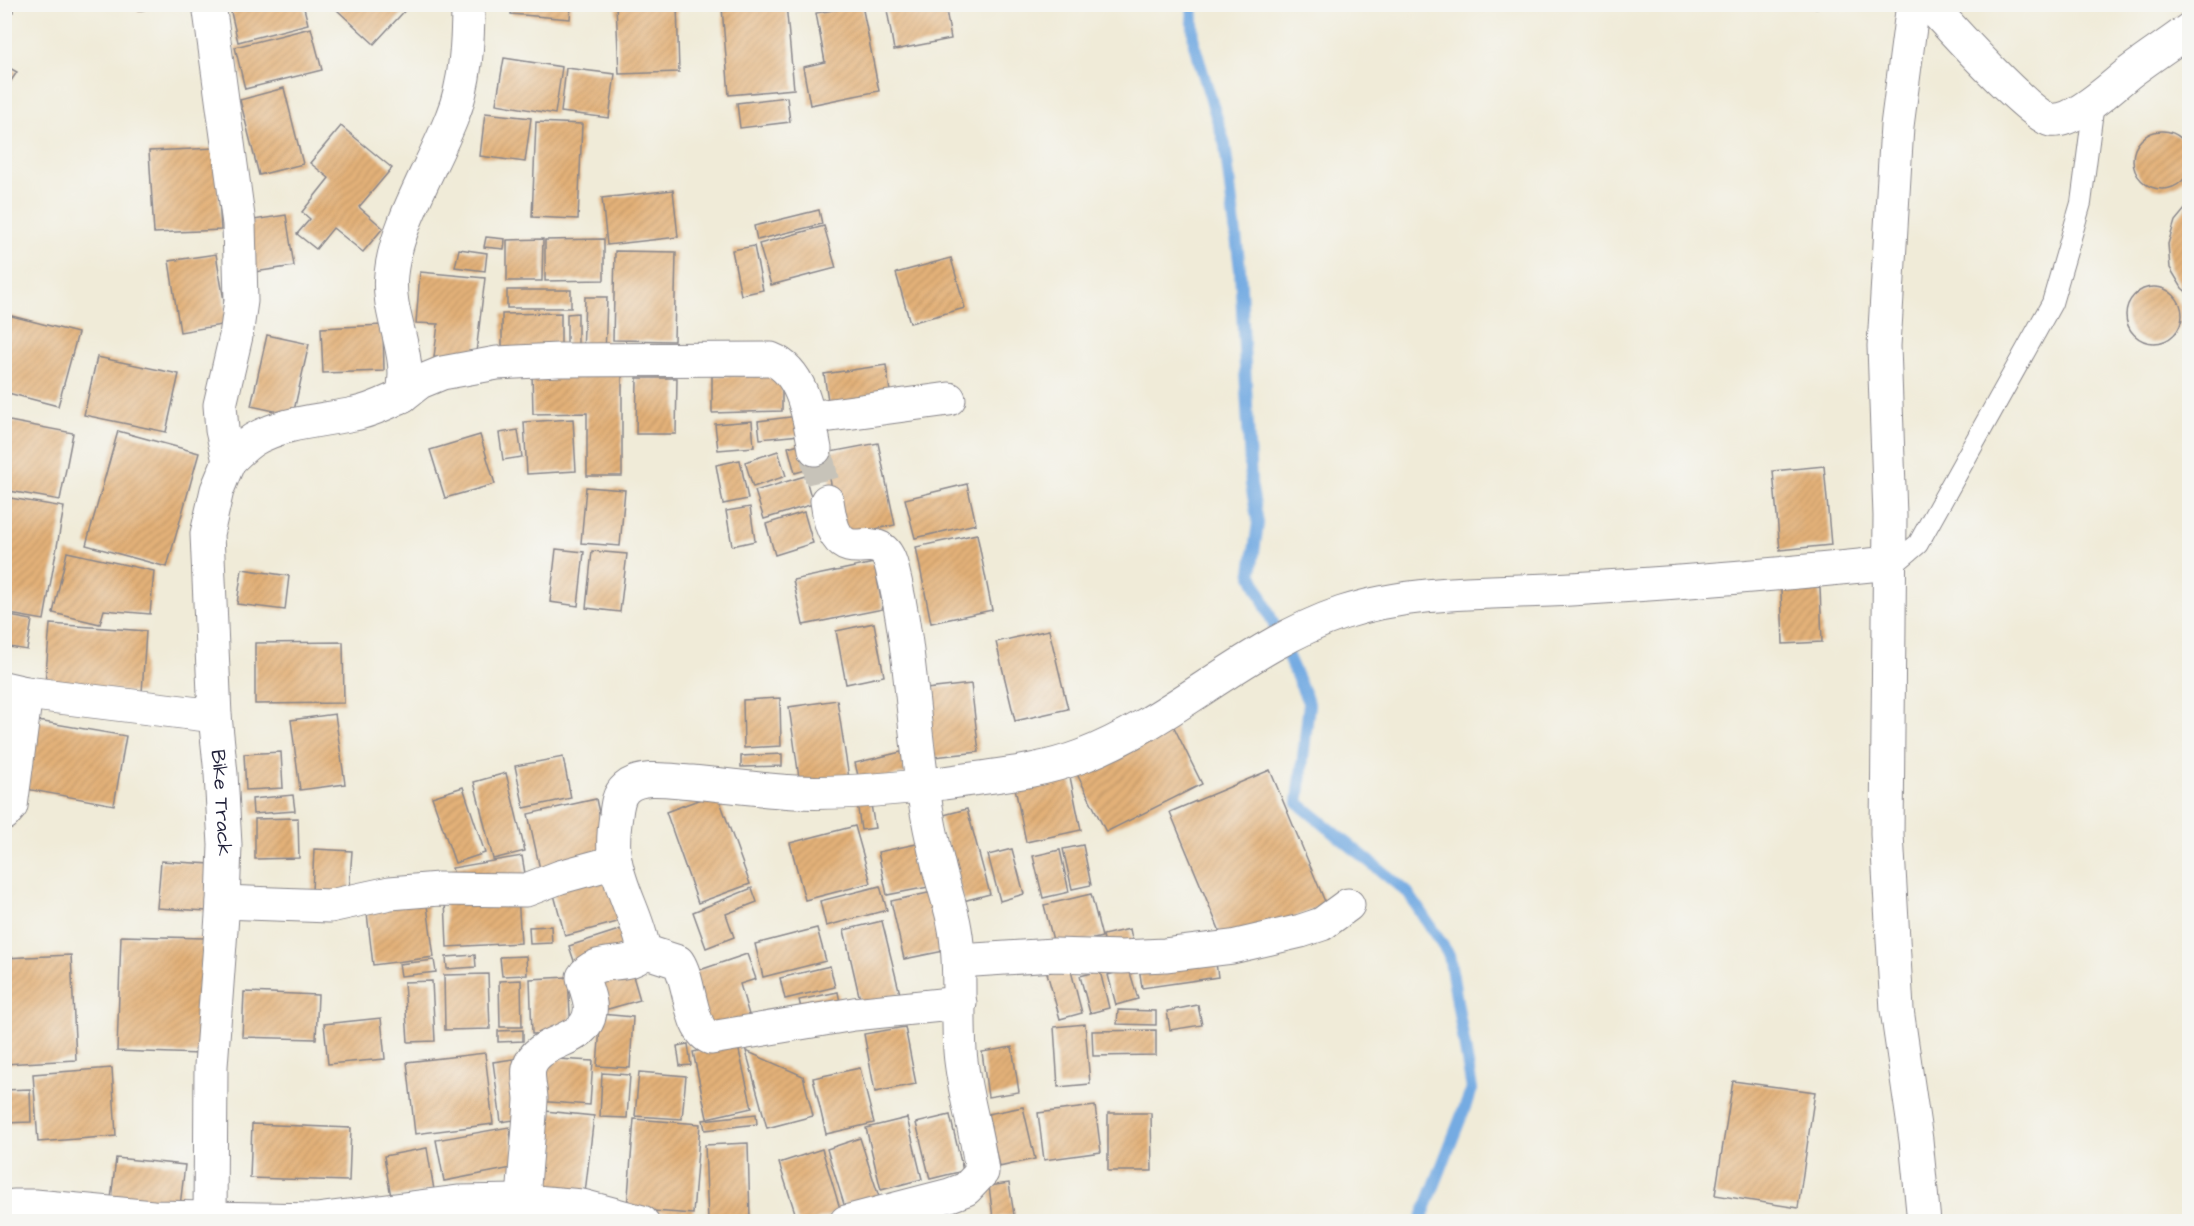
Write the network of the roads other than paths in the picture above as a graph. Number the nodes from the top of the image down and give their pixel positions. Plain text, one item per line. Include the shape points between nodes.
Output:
1 (209, 4) edge
2 (468, 4) edge
3 (1913, 4) edge
4 (1929, 4) edge
5 (2190, 29) edge
6 (2094, 103) junction
7 (402, 396) junction
8 (949, 399) dead end
9 (228, 462) junction
10 (827, 501) tunnel mouth
11 (1890, 563) junction
12 (15, 690) edge
13 (215, 716) junction
14 (922, 786) junction
15 (4, 814) edge
16 (615, 862) junction
17 (223, 902) junction
18 (1348, 905) dead end
19 (644, 951) junction
20 (959, 961) junction
21 (960, 1003) junction
22 (523, 1200) junction
23 (4, 1208) edge
24 (459, 1212) edge
25 (210, 1218) junction
26 (642, 1221) edge
27 (846, 1221) edge
28 (1924, 1221) edge

1 - 9 street via 239,224 241,301 220,417
2 - 7 street via 461,89 406,222 391,274 392,306 405,360
3 - 11 street via 1897,126 1884,346
4 - 6 street via 2041,118 2064,119
5 - 6 street
6 - 11 lane via 2081,203 2052,303 1918,544
7 - 8 street via 420,382 442,373 496,363 759,358 781,363 791,373 812,433
7 - 9 street via 357,414 270,432 253,440
9 - 13 street, Bike Track via 207,534
10 - 14 street via 832,526 844,544 872,544 890,558
11 - 14 street via 1684,582 1409,598 1375,604 1339,614 1273,644 1146,724 1084,755 1036,770
11 - 28 street via 1887,834 1897,1010
12 - 13 street
12 - 15 street via 11,806
13 - 17 street, Bike Track via 225,845
14 - 16 street via 796,792 643,781 628,787 618,800
14 - 20 street
16 - 17 street via 526,890 390,892 330,906
16 - 19 street
17 - 25 street, Bike Track via 211,1066
18 - 20 street via 1323,924 1301,932 1232,947 1144,956 1054,955
19 - 21 street via 678,962 698,1025 711,1038 854,1014
19 - 22 street via 637,959 586,971 583,977 590,1012 586,1024 580,1031 547,1046 532,1060 528,1071 531,1097
20 - 21 street
21 - 27 street via 963,1077 981,1172 966,1189 950,1195
22 - 24 street
22 - 26 street via 582,1206
23 - 25 street via 35,1206
24 - 25 street via 316,1220

